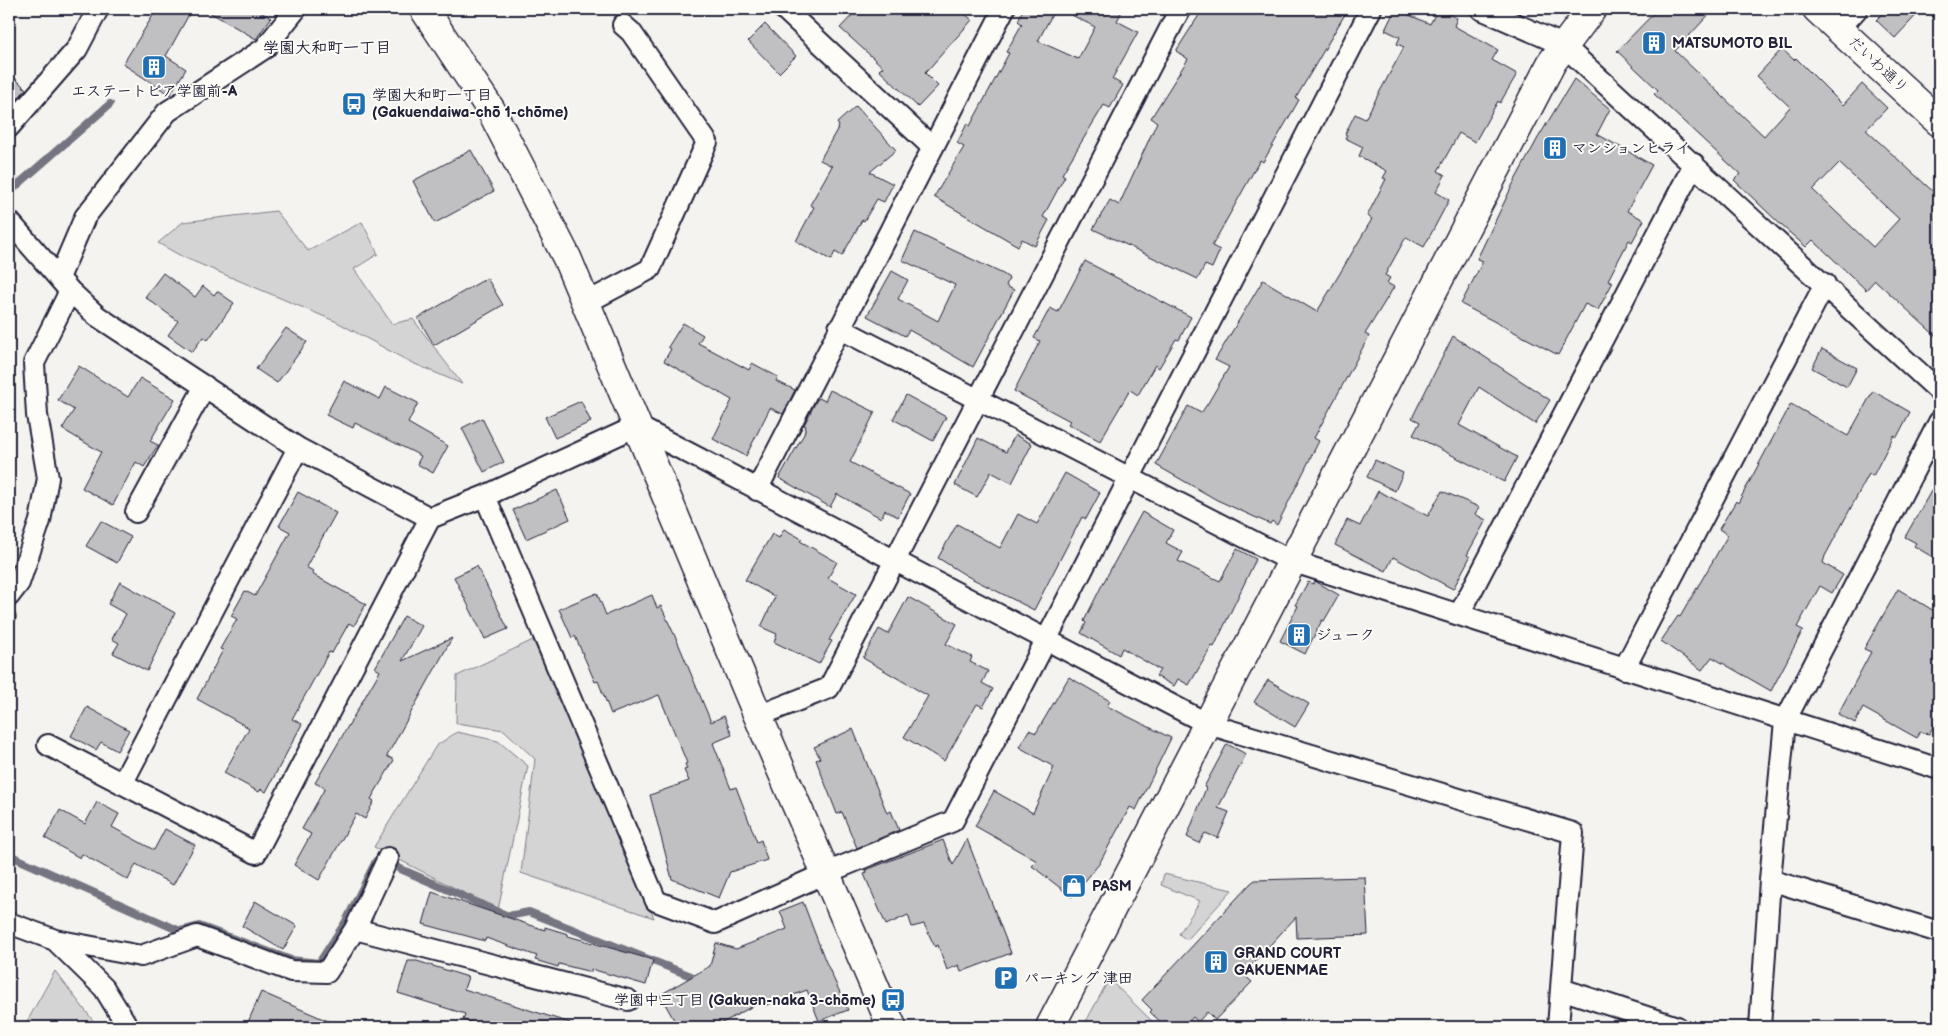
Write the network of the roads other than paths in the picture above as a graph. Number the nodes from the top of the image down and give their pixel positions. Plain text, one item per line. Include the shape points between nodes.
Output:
1 (98, 9) edge
2 (296, 9) edge
3 (424, 9) edge
4 (784, 9) edge
5 (1004, 9) edge
6 (1180, 9) edge
7 (1371, 9) edge
8 (1481, 9) edge
9 (1592, 9) edge
10 (1817, 9) edge
11 (1857, 9) edge
12 (624, 25) dead end
13 (1839, 29) junction
14 (1563, 45) junction
15 (1939, 122) edge
16 (9, 127) edge
17 (932, 146) junction
18 (1694, 164) junction
19 (9, 221) edge
20 (1824, 284) junction
21 (65, 285) junction
22 (586, 303) junction
23 (839, 328) junction
24 (205, 386) junction
25 (1939, 391) edge
26 (978, 401) junction
27 (1939, 422) edge
28 (637, 426) junction
29 (298, 448) junction
30 (1129, 478) junction
31 (757, 490) junction
32 (485, 496) junction
33 (136, 512) dead end
34 (430, 518) junction
35 (1291, 561) junction
36 (895, 562) junction
37 (9, 596) edge
38 (1459, 615) junction
39 (1047, 640) junction
40 (1624, 669) junction
41 (758, 716) junction
42 (1785, 721) junction
43 (1208, 724) junction
44 (48, 745) dead end
45 (1938, 767) edge
46 (122, 784) junction
47 (388, 858) dead end
48 (826, 872) junction
49 (1770, 880) junction
50 (9, 923) edge
51 (355, 929) junction
52 (1939, 932) edge
53 (55, 940) junction
54 (1561, 989) junction
55 (628, 1000) dead end
56 (128, 1027) edge
57 (892, 1027) edge
58 (1050, 1027) edge
59 (1558, 1027) edge
60 (1677, 1027) edge
61 (1760, 1027) edge

1 - 16 street via 77,49
2 - 21 street via 265,48 167,112 85,217
3 - 22 street via 491,110 567,258
4 - 17 street
5 - 17 street
6 - 26 street
7 - 30 street
8 - 14 street
9 - 14 street
10 - 13 street, だいわ通り
11 - 13 street
12 - 22 street via 707,142 650,269
13 - 15 street, だいわ通り
14 - 18 street
14 - 35 street
17 - 23 street
18 - 20 street
18 - 38 street
19 - 21 street
20 - 25 street
20 - 40 street
21 - 24 street via 97,316
21 - 37 street via 34,363 37,415 48,478 40,521 19,583
22 - 28 street
23 - 26 street
23 - 31 street
24 - 29 street
24 - 33 street
26 - 30 street
26 - 36 street
27 - 42 street
28 - 31 street
28 - 32 street
28 - 41 street
29 - 34 street
29 - 46 street
30 - 35 street
30 - 39 street
31 - 36 street
32 - 34 street
32 - 48 street via 656,901 715,923
34 - 46 street via 256,853
35 - 38 street
35 - 43 street
36 - 39 street
36 - 41 street via 828,688
38 - 40 street
39 - 43 street
39 - 48 street via 953,821
40 - 42 street
41 - 48 street
42 - 45 street
42 - 49 street
43 - 54 street via 1573,833
43 - 58 street
44 - 46 street
47 - 51 street
48 - 57 street
49 - 52 street
49 - 61 street
50 - 53 street
51 - 53 street via 326,972 291,970 197,936 142,956
51 - 55 street
53 - 56 street via 104,988
54 - 59 street
54 - 60 street

